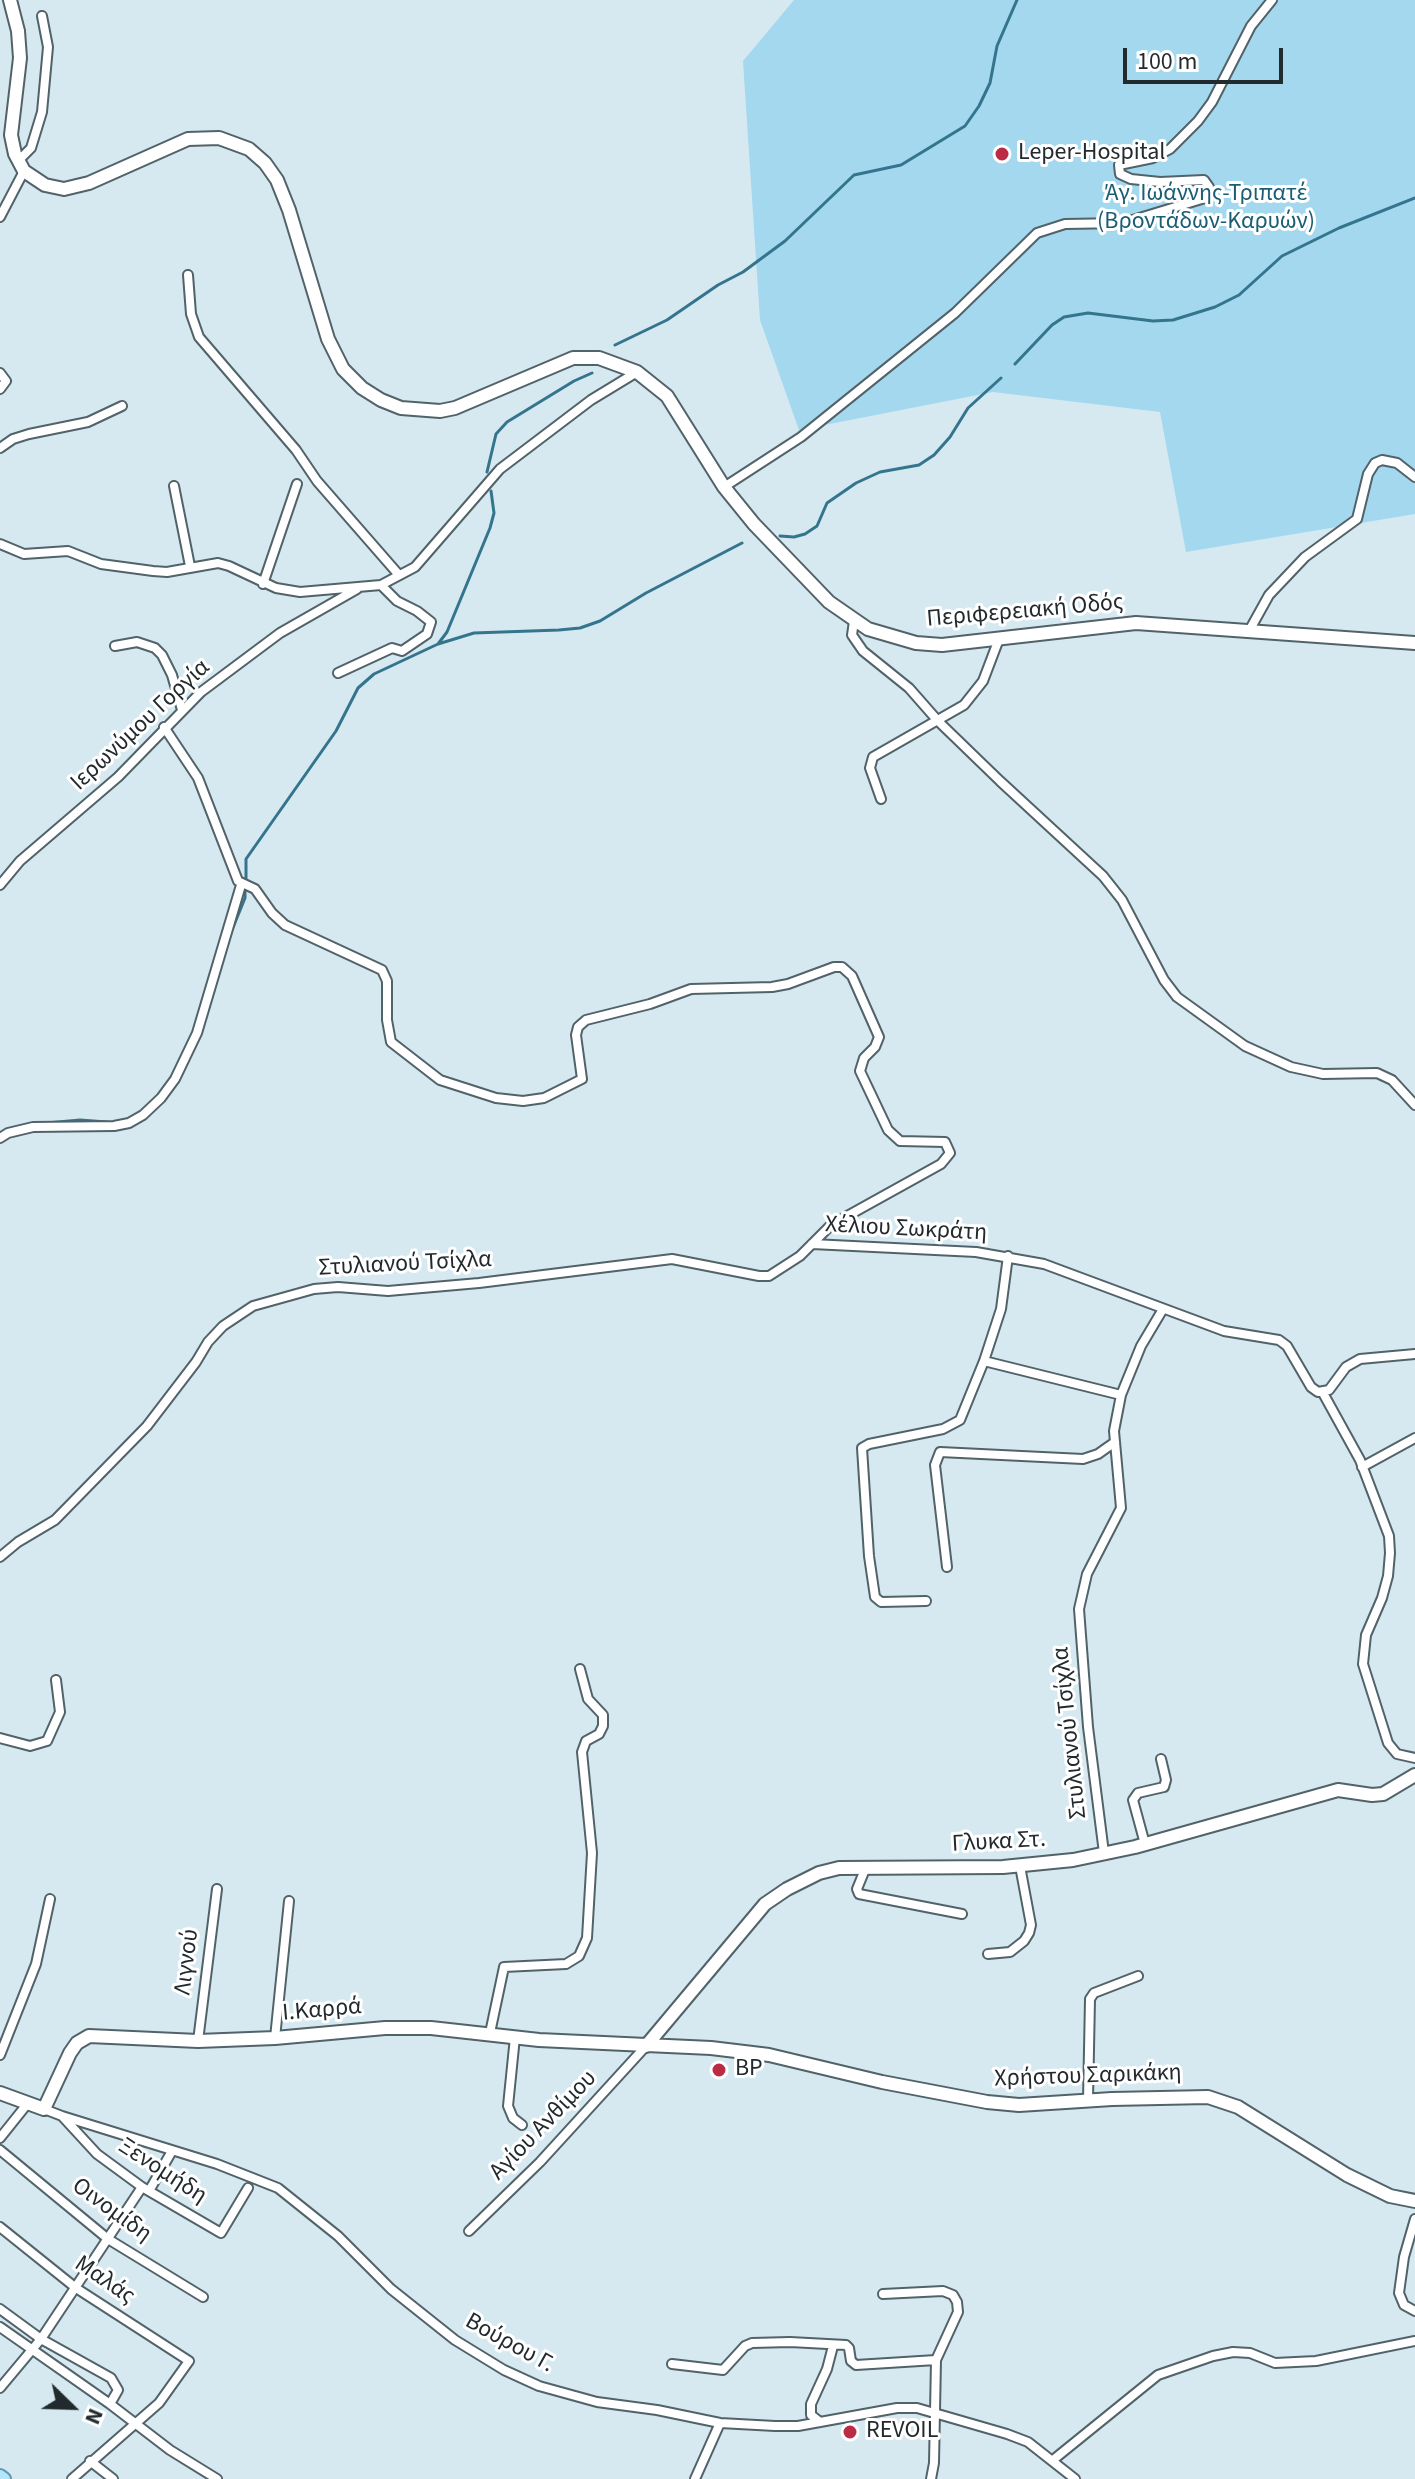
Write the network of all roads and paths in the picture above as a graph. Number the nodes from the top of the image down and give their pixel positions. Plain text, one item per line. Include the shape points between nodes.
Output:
1 (10, 0) edge
2 (1272, 0) edge
3 (42, 16) dead end
4 (21, 166) junction
5 (0, 217) edge
6 (188, 275) dead end
7 (637, 372) junction
8 (0, 373) edge
9 (0, 389) edge
10 (122, 406) dead end
11 (0, 448) edge
12 (1415, 477) edge
13 (297, 484) dead end
14 (174, 486) dead end
15 (724, 487) junction
16 (0, 544) edge
17 (190, 566) junction
18 (399, 575) junction
19 (263, 584) junction
20 (381, 585) junction
21 (361, 587) junction
22 (854, 621) junction
23 (1249, 631) junction
24 (999, 639) junction
25 (1415, 643) edge
26 (115, 646) dead end
27 (338, 673) dead end
28 (182, 710) junction
29 (938, 721) junction
30 (164, 727) junction
31 (881, 799) dead end
32 (0, 885) edge
33 (243, 885) junction
34 (1415, 1105) edge
35 (0, 1138) edge
36 (812, 1244) junction
37 (1008, 1256) junction
38 (1163, 1309) junction
39 (1415, 1354) edge
40 (984, 1361) junction
41 (1323, 1393) junction
42 (1121, 1395) junction
43 (1415, 1438) edge
44 (1115, 1442) junction
45 (1362, 1467) junction
46 (0, 1557) edge
47 (947, 1567) dead end
48 (926, 1601) dead end
49 (580, 1669) dead end
50 (56, 1680) dead end
51 (0, 1738) edge
52 (1415, 1758) edge
53 (1161, 1759) dead end
54 (1415, 1775) edge
55 (1145, 1844) junction
56 (1104, 1853) junction
57 (1020, 1866) junction
58 (866, 1867) junction
59 (217, 1889) dead end
60 (50, 1899) dead end
61 (289, 1901) dead end
62 (962, 1914) dead end
63 (988, 1954) dead end
64 (1138, 1976) dead end
65 (490, 2033) junction
66 (515, 2037) junction
67 (275, 2038) junction
68 (198, 2041) junction
69 (646, 2046) junction
70 (0, 2055) edge
71 (0, 2093) edge
72 (1088, 2100) junction
73 (28, 2103) junction
74 (44, 2109) junction
75 (62, 2116) junction
76 (522, 2125) dead end
77 (0, 2138) edge
78 (0, 2150) edge
79 (172, 2151) junction
80 (248, 2188) dead end
81 (146, 2189) junction
82 (1415, 2201) edge
83 (1415, 2219) edge
84 (0, 2227) edge
85 (469, 2231) dead end
86 (108, 2239) junction
87 (76, 2288) junction
88 (883, 2294) dead end
89 (203, 2297) dead end
90 (0, 2309) edge
91 (1415, 2311) edge
92 (0, 2327) edge
93 (41, 2339) junction
94 (1415, 2341) edge
95 (833, 2346) junction
96 (31, 2351) junction
97 (936, 2360) junction
98 (672, 2364) dead end
99 (0, 2388) edge
100 (110, 2404) junction
101 (935, 2413) junction
102 (820, 2422) junction
103 (720, 2423) junction
104 (135, 2425) junction
105 (1053, 2460) junction
106 (90, 2461) junction
107 (72, 2479) edge
108 (113, 2479) edge
109 (217, 2479) edge
110 (695, 2479) edge
111 (931, 2479) edge
112 (1075, 2479) edge

1 - 4 main road via 20,44 11,135
2 - 15 street via 1245,36 1198,121 1170,149 1119,165 1120,174 1131,179 1204,180 1209,187 1205,198 1123,223 1065,224 1037,233 955,313 801,437
3 - 4 street via 48,63 40,125
4 - 5 street
4 - 7 main road, Περιφερειακή Οδός via 45,185 64,189 194,138 219,138 249,149 271,170 282,191 339,363 367,392 401,408 455,408 573,358 599,358
6 - 18 street via 199,337
7 - 15 main road, Περιφερειακή Οδός via 667,396
7 - 18 street via 500,469 429,553
8 - 9 street via 6,381
10 - 11 street via 88,422 13,439
12 - 23 street via 1397,463 1375,463 1357,519 1305,557 1269,595
13 - 19 street
14 - 17 street
15 - 22 main road, Περιφερειακή Οδός via 812,585
16 - 17 street via 24,554 68,551 101,564 153,571
17 - 19 street via 218,563
18 - 20 street
19 - 21 street via 300,592
20 - 21 street
20 - 27 street via 431,622 427,634 402,651 392,648
21 - 28 street, Ιερωνύμου Γοργία via 280,633
22 - 24 main road, Περιφερειακή Οδός via 916,643
22 - 29 street via 852,635 863,651 909,688
23 - 24 main road, Περιφερειακή Οδός via 1136,623
23 - 25 main road, Περιφερειακή Οδός
24 - 29 street via 974,695
26 - 28 street via 137,642 155,648 172,675
28 - 30 street, Ιερωνύμου Γοργία
29 - 31 street via 873,757 870,768
29 - 34 street via 1103,876 1177,997 1245,1046 1291,1067 1323,1074 1377,1073 1392,1080
30 - 32 street, Ιερωνύμου Γοργία via 118,777 20,861
30 - 33 street via 198,778
33 - 35 street via 197,1033 161,1098 129,1123 33,1127
33 - 36 street, Χέλιου Σωκράτη via 255,889 285,925 382,970 388,1032 395,1046 440,1080 496,1098 544,1098 581,1080 577,1031 591,1018 691,989 772,987 842,967 852,976 879,1037 864,1058 861,1075 888,1130 900,1141 940,1141 948,1144 950,1153 941,1164 831,1225
36 - 37 street, Χέλιου Σωκράτη
36 - 46 street, Στυλιανού Τσίχλα via 781,1271 764,1276 682,1260 654,1260 388,1291 314,1289 253,1306 208,1342 147,1426 55,1520
37 - 38 street, Χέλιου Σωκράτη via 1044,1264
37 - 40 street via 1003,1303
38 - 41 street, Χέλιου Σωκράτη via 1224,1331 1279,1340 1311,1387
38 - 42 street, Στυλιανού Τσίχλα
39 - 41 street via 1352,1363
40 - 42 street
40 - 48 street via 955,1424 862,1448 875,1597 881,1602
41 - 45 street, Χέλιου Σωκράτη
42 - 44 street, Στυλιανού Τσίχλα
43 - 45 street
44 - 47 street via 1083,1459 940,1452 935,1465
44 - 56 street, Στυλιανού Τσίχλα via 1121,1508 1087,1574 1079,1609
45 - 52 street, Χέλιου Σωκράτη via 1389,1536 1390,1553 1363,1664 1388,1743 1397,1754
49 - 65 street via 588,1699 603,1715 599,1734 586,1741 582,1752 592,1853 586,1942 579,1956 566,1964 504,1967
50 - 51 street via 60,1712 47,1741 30,1746
53 - 55 street via 1164,1787 1138,1793 1133,1800
54 - 55 main road, Γλυκα Στ. via 1383,1794 1338,1790
55 - 56 main road, Γλυκα Στ.
56 - 57 main road, Γλυκα Στ.
57 - 58 main road, Γλυκα Στ.
57 - 63 street via 1029,1933 1010,1952
58 - 62 street via 859,1894
58 - 69 main road, Γλυκα Στ. via 819,1873 771,1899
59 - 68 street, Λιγνού
60 - 70 street via 36,1964
61 - 67 street
64 - 72 street via 1090,1999
65 - 66 main road, Ι.Καρρά
65 - 67 main road, Ι.Καρρά via 385,2028
66 - 69 main road, Ι.Καρρά
66 - 76 street via 508,2106
67 - 68 main road, Ι.Καρρά
68 - 74 main road, Ι.Καρρά via 83,2038 70,2053
69 - 72 main road, Χρήστου Σαρικάκη via 769,2055 987,2102
69 - 85 street, Αγίου Ανθίμου
71 - 73 main road
72 - 82 main road, Χρήστου Σαρικάκη via 1195,2095 1218,2099 1347,2175 1390,2196
73 - 74 main road
73 - 77 street
74 - 75 street, Ξενομήδη
75 - 79 street, Βούρου Γ.
75 - 81 street, Ξενομήδη via 97,2154
78 - 86 street, Οινομίδη
79 - 81 street
79 - 103 street, Βούρου Γ. via 278,2188 431,2321 522,2379 581,2399
80 - 81 street, Ξενομήδη via 221,2233
81 - 86 street
83 - 91 street via 1399,2293 1401,2302
84 - 87 street, Μαλάς
86 - 87 street
86 - 89 street, Οινομίδη
87 - 93 street
87 - 104 street, Μαλάς via 189,2361 159,2403
88 - 97 street via 953,2295 958,2312
90 - 93 street
92 - 96 street
93 - 96 street
93 - 100 street via 111,2378 118,2390
94 - 105 street via 1316,2361 1275,2363 1233,2352 1213,2356 1158,2375
95 - 97 street via 848,2346 856,2365
95 - 98 street via 752,2343 723,2370
95 - 102 street via 811,2404 811,2415
96 - 99 street
96 - 100 street
97 - 101 street
100 - 104 street
101 - 102 street, Βούρου Γ. via 897,2408
101 - 105 street, Βούρου Γ. via 1028,2442
101 - 111 street
102 - 103 street, Βούρου Γ.
103 - 110 street
104 - 106 street
104 - 109 street
105 - 112 street, Βούρου Γ.
106 - 107 street
106 - 108 street

